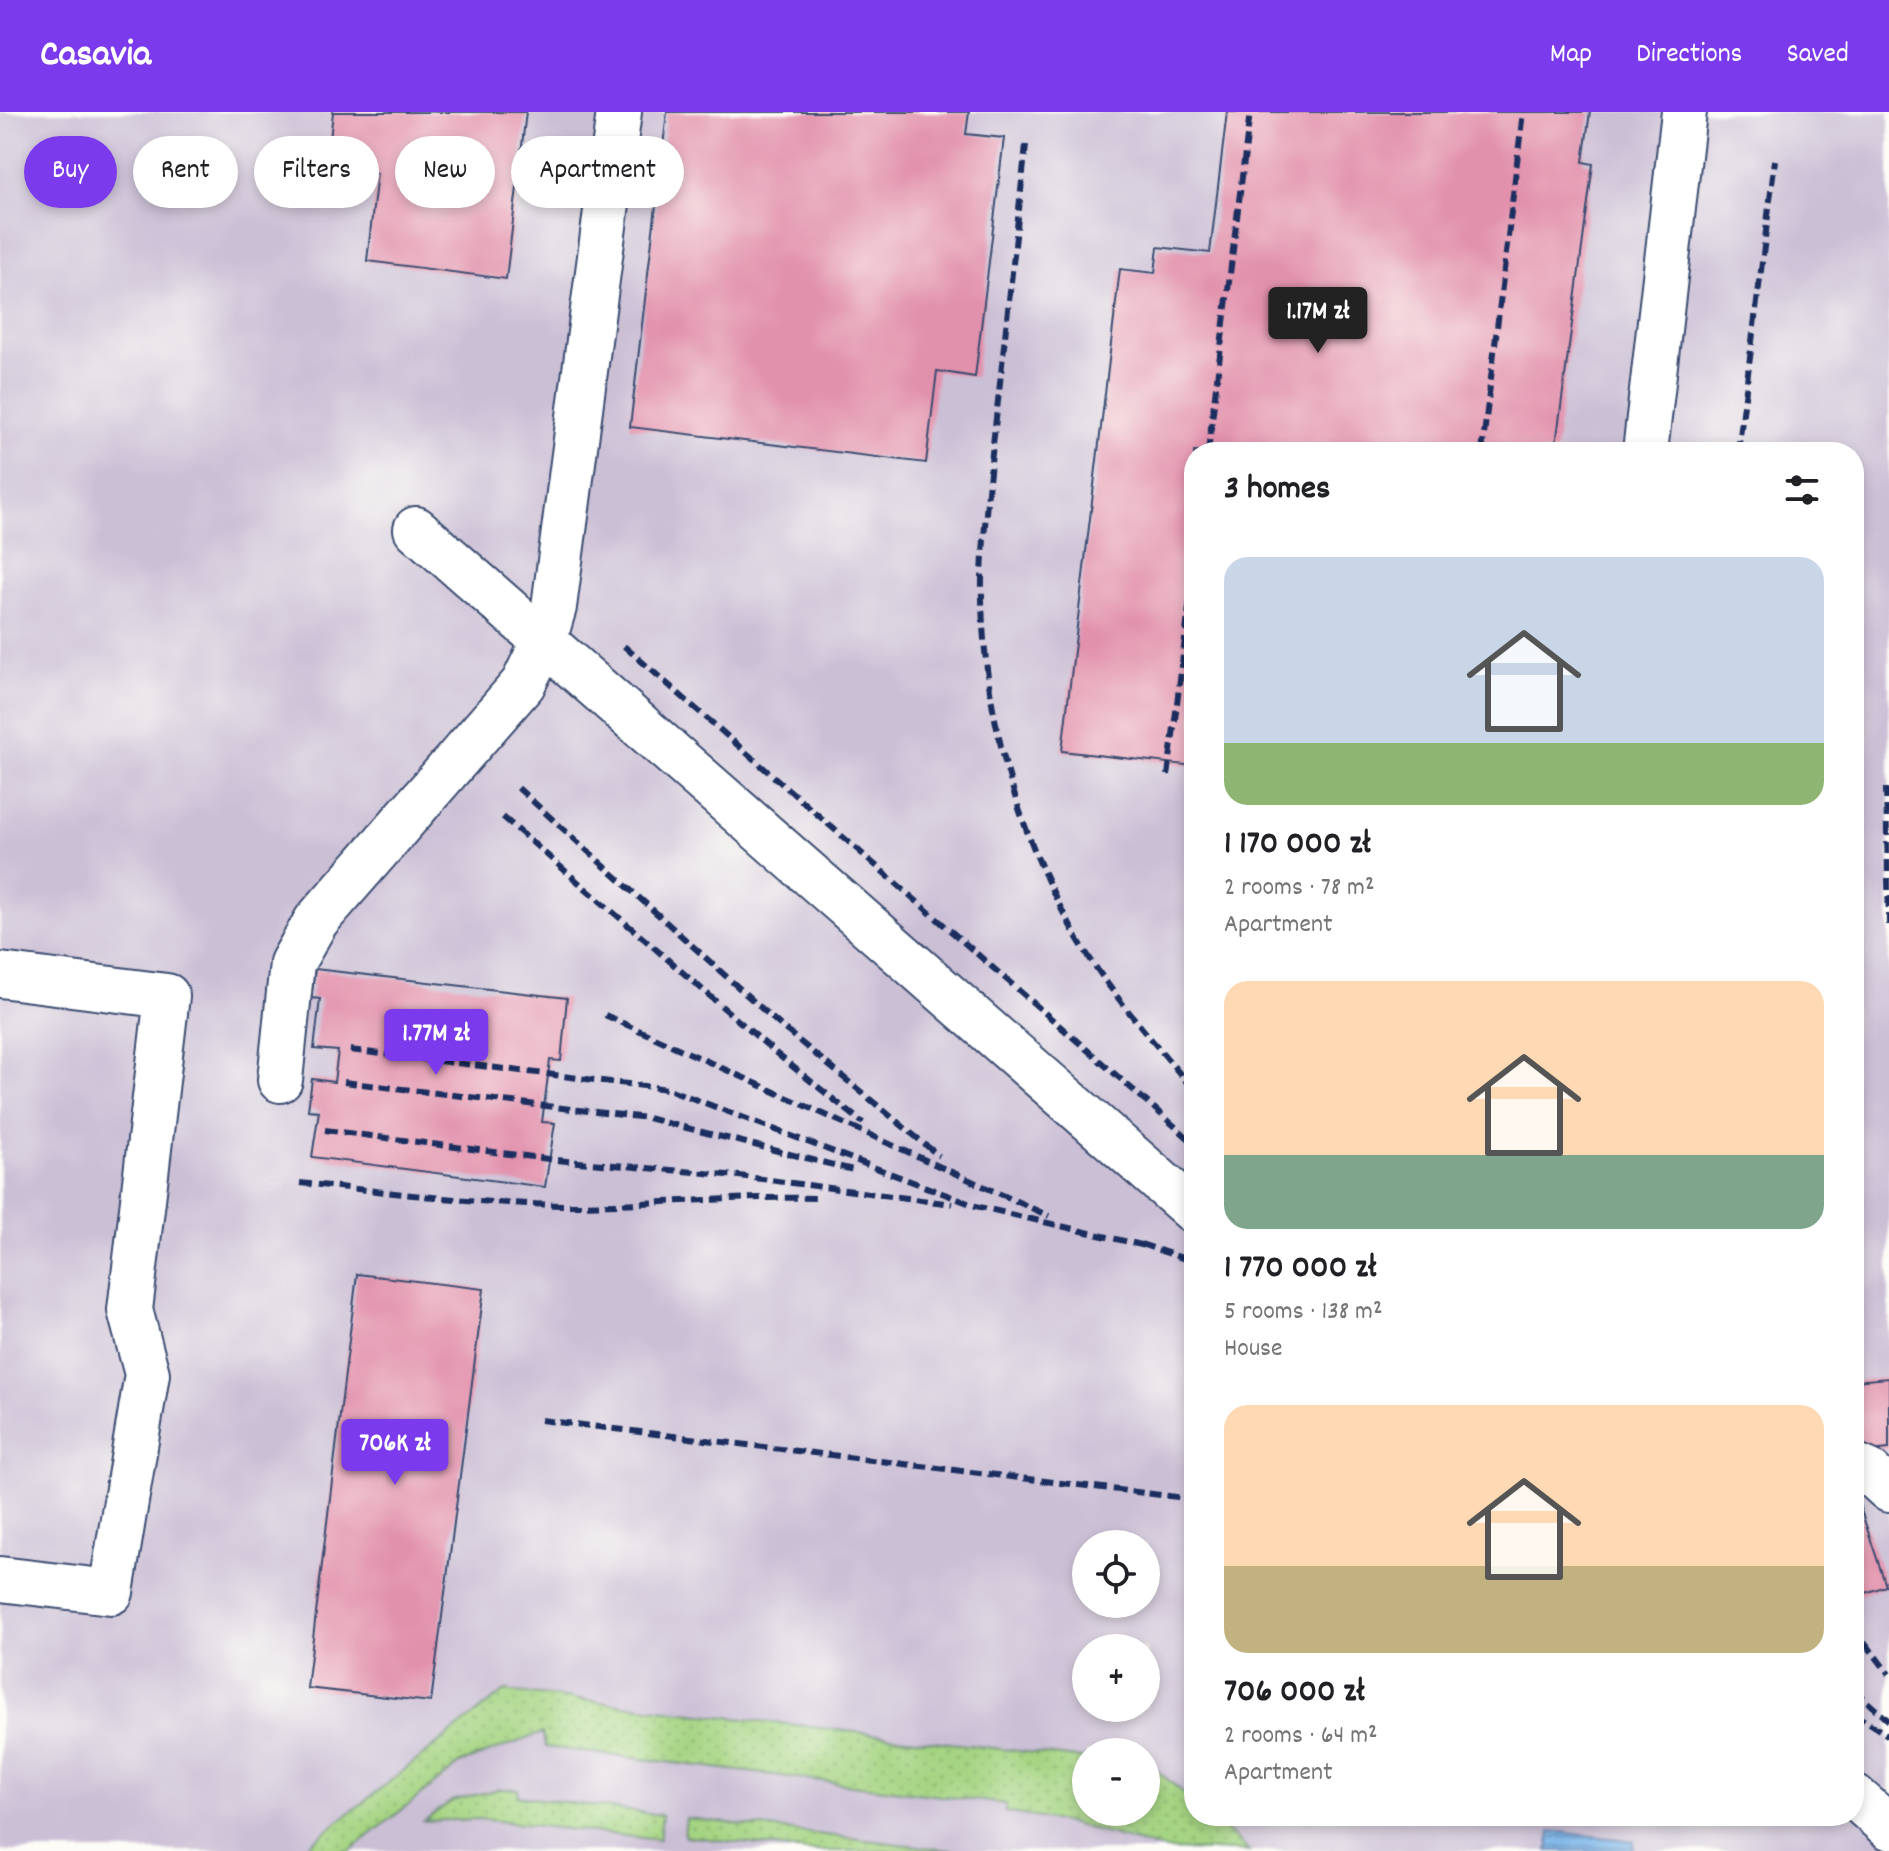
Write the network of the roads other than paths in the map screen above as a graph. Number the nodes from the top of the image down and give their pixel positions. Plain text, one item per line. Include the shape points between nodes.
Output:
1 (619, 112) edge
2 (1684, 112) edge
3 (1646, 442) edge
4 (416, 529) dead end
5 (544, 641) junction
6 (0, 975) edge
7 (280, 1080) dead end
8 (1184, 1202) edge
9 (1864, 1469) edge
10 (1889, 1490) edge
11 (0, 1579) edge
12 (1864, 1805) edge
13 (1889, 1827) edge

1 - 5 lane via 556,592
2 - 3 lane
4 - 5 lane
5 - 7 lane via 523,684 316,921 292,963
5 - 8 lane
6 - 11 lane via 167,996 130,1310 147,1374 111,1592
9 - 10 lane
12 - 13 lane

